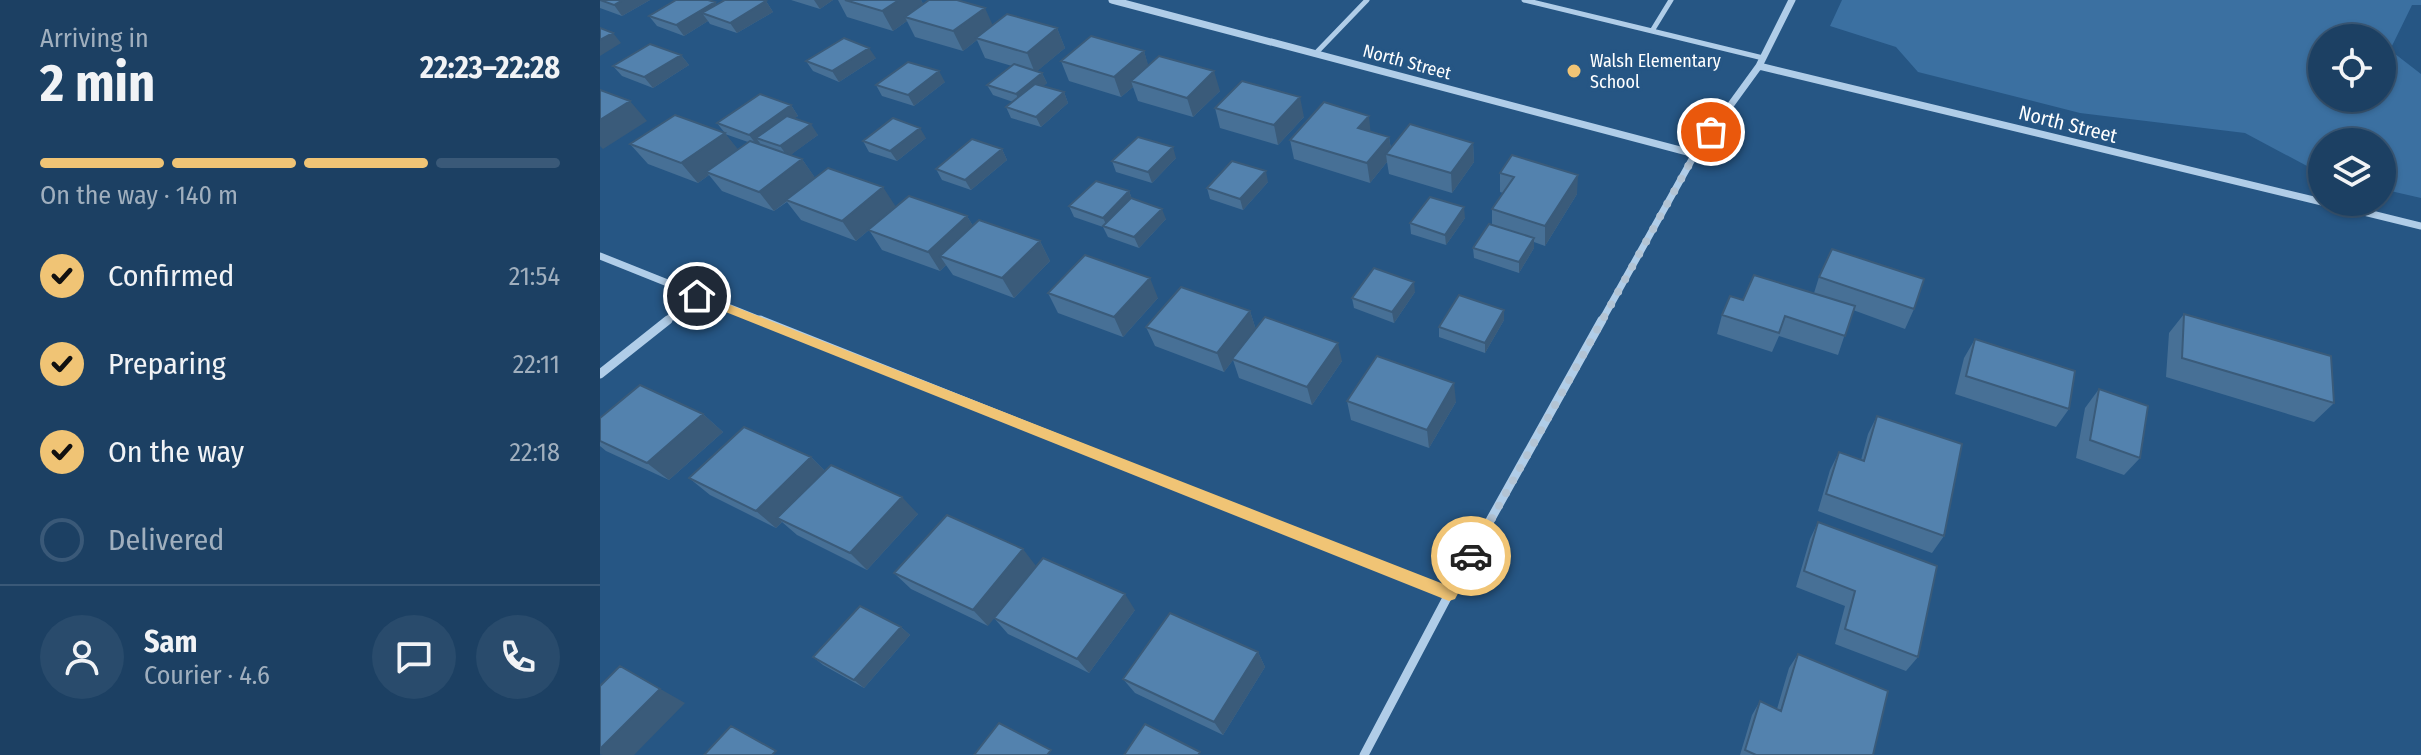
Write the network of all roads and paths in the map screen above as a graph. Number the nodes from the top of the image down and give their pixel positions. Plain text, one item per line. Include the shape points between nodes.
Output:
1 (1112, 0) edge
2 (1367, 0) edge
3 (1524, 0) edge
4 (1671, 0) edge
5 (1792, 0) edge
6 (1652, 31) junction
7 (1315, 54) junction
8 (1761, 62) junction
9 (1695, 154) junction
10 (2308, 198) edge
11 (2380, 216) edge
12 (2421, 226) edge
13 (600, 256) edge
14 (697, 296) junction
15 (600, 374) edge
16 (1449, 594) junction
17 (1364, 755) edge

1 - 7 street, North Street
2 - 7 lane
3 - 6 lane
4 - 6 lane
5 - 8 street
6 - 8 lane
7 - 9 street, North Street
8 - 9 street
8 - 10 street, North Street
9 - 16 street
11 - 12 street, North Street
13 - 14 street
14 - 15 street
14 - 16 street
16 - 17 street

